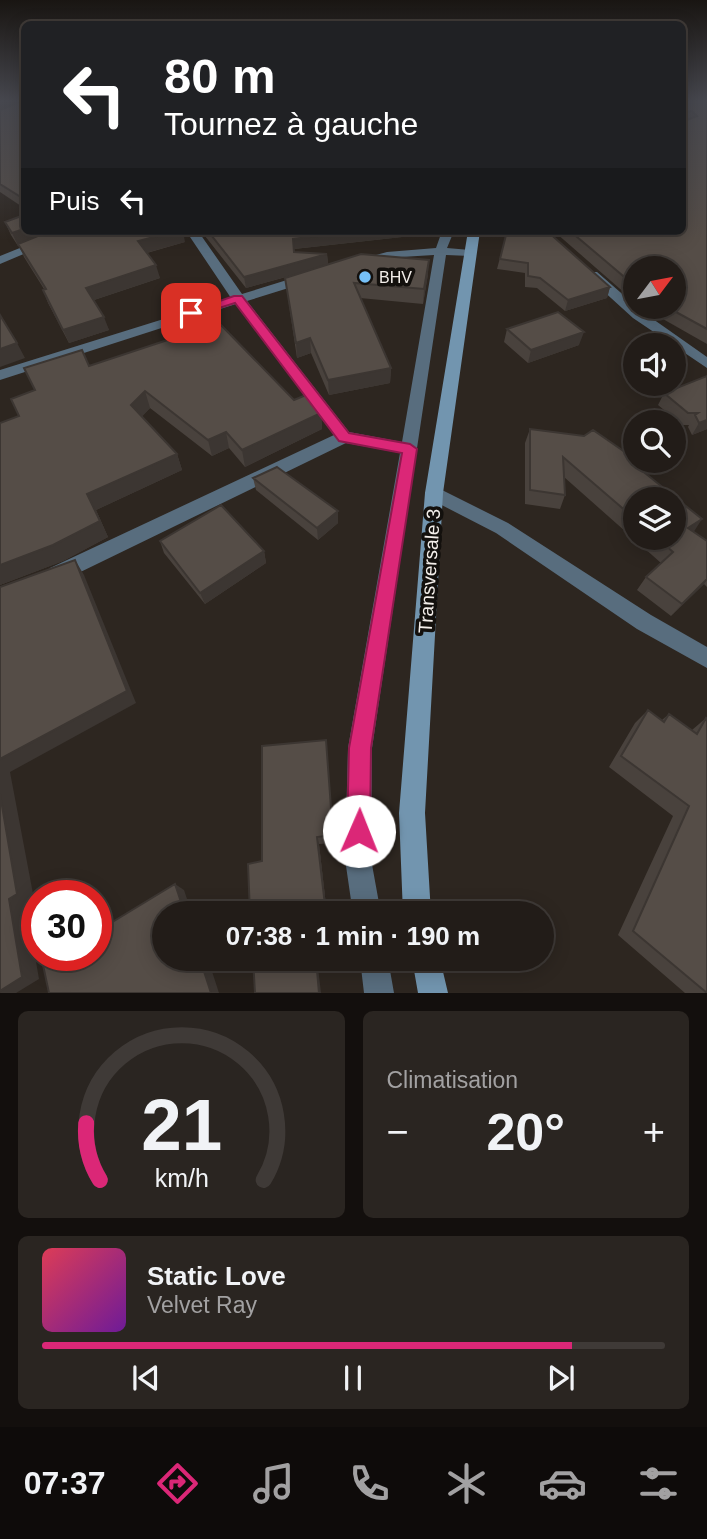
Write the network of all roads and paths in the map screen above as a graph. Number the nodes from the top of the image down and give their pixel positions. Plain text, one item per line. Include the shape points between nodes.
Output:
1 (62, 235) edge
2 (195, 235) edge
3 (446, 235) edge
4 (473, 235) edge
5 (441, 250) junction
6 (470, 253) junction
7 (0, 260) edge
8 (343, 267) edge
9 (587, 269) edge
10 (317, 275) edge
11 (238, 298) junction
12 (707, 363) edge
13 (0, 375) edge
14 (344, 437) junction
15 (410, 449) junction
16 (434, 493) junction
17 (37, 581) edge
18 (707, 658) edge
19 (365, 901) edge
20 (416, 901) edge
21 (376, 971) edge
22 (428, 971) edge
23 (379, 993) edge
24 (433, 993) edge

1 - 7 street
2 - 11 street
3 - 5 street
4 - 6 main road, Transversale 3
5 - 6 street
5 - 8 street via 394,253
5 - 15 street
6 - 16 main road, Transversale 3
9 - 12 street via 638,315
10 - 11 street
11 - 13 street
11 - 14 street
14 - 15 street
14 - 17 street via 71,569
15 - 19 street via 360,748 358,859
16 - 18 street via 502,528
16 - 20 main road, Transversale 3 via 412,813
21 - 23 street
22 - 24 main road

